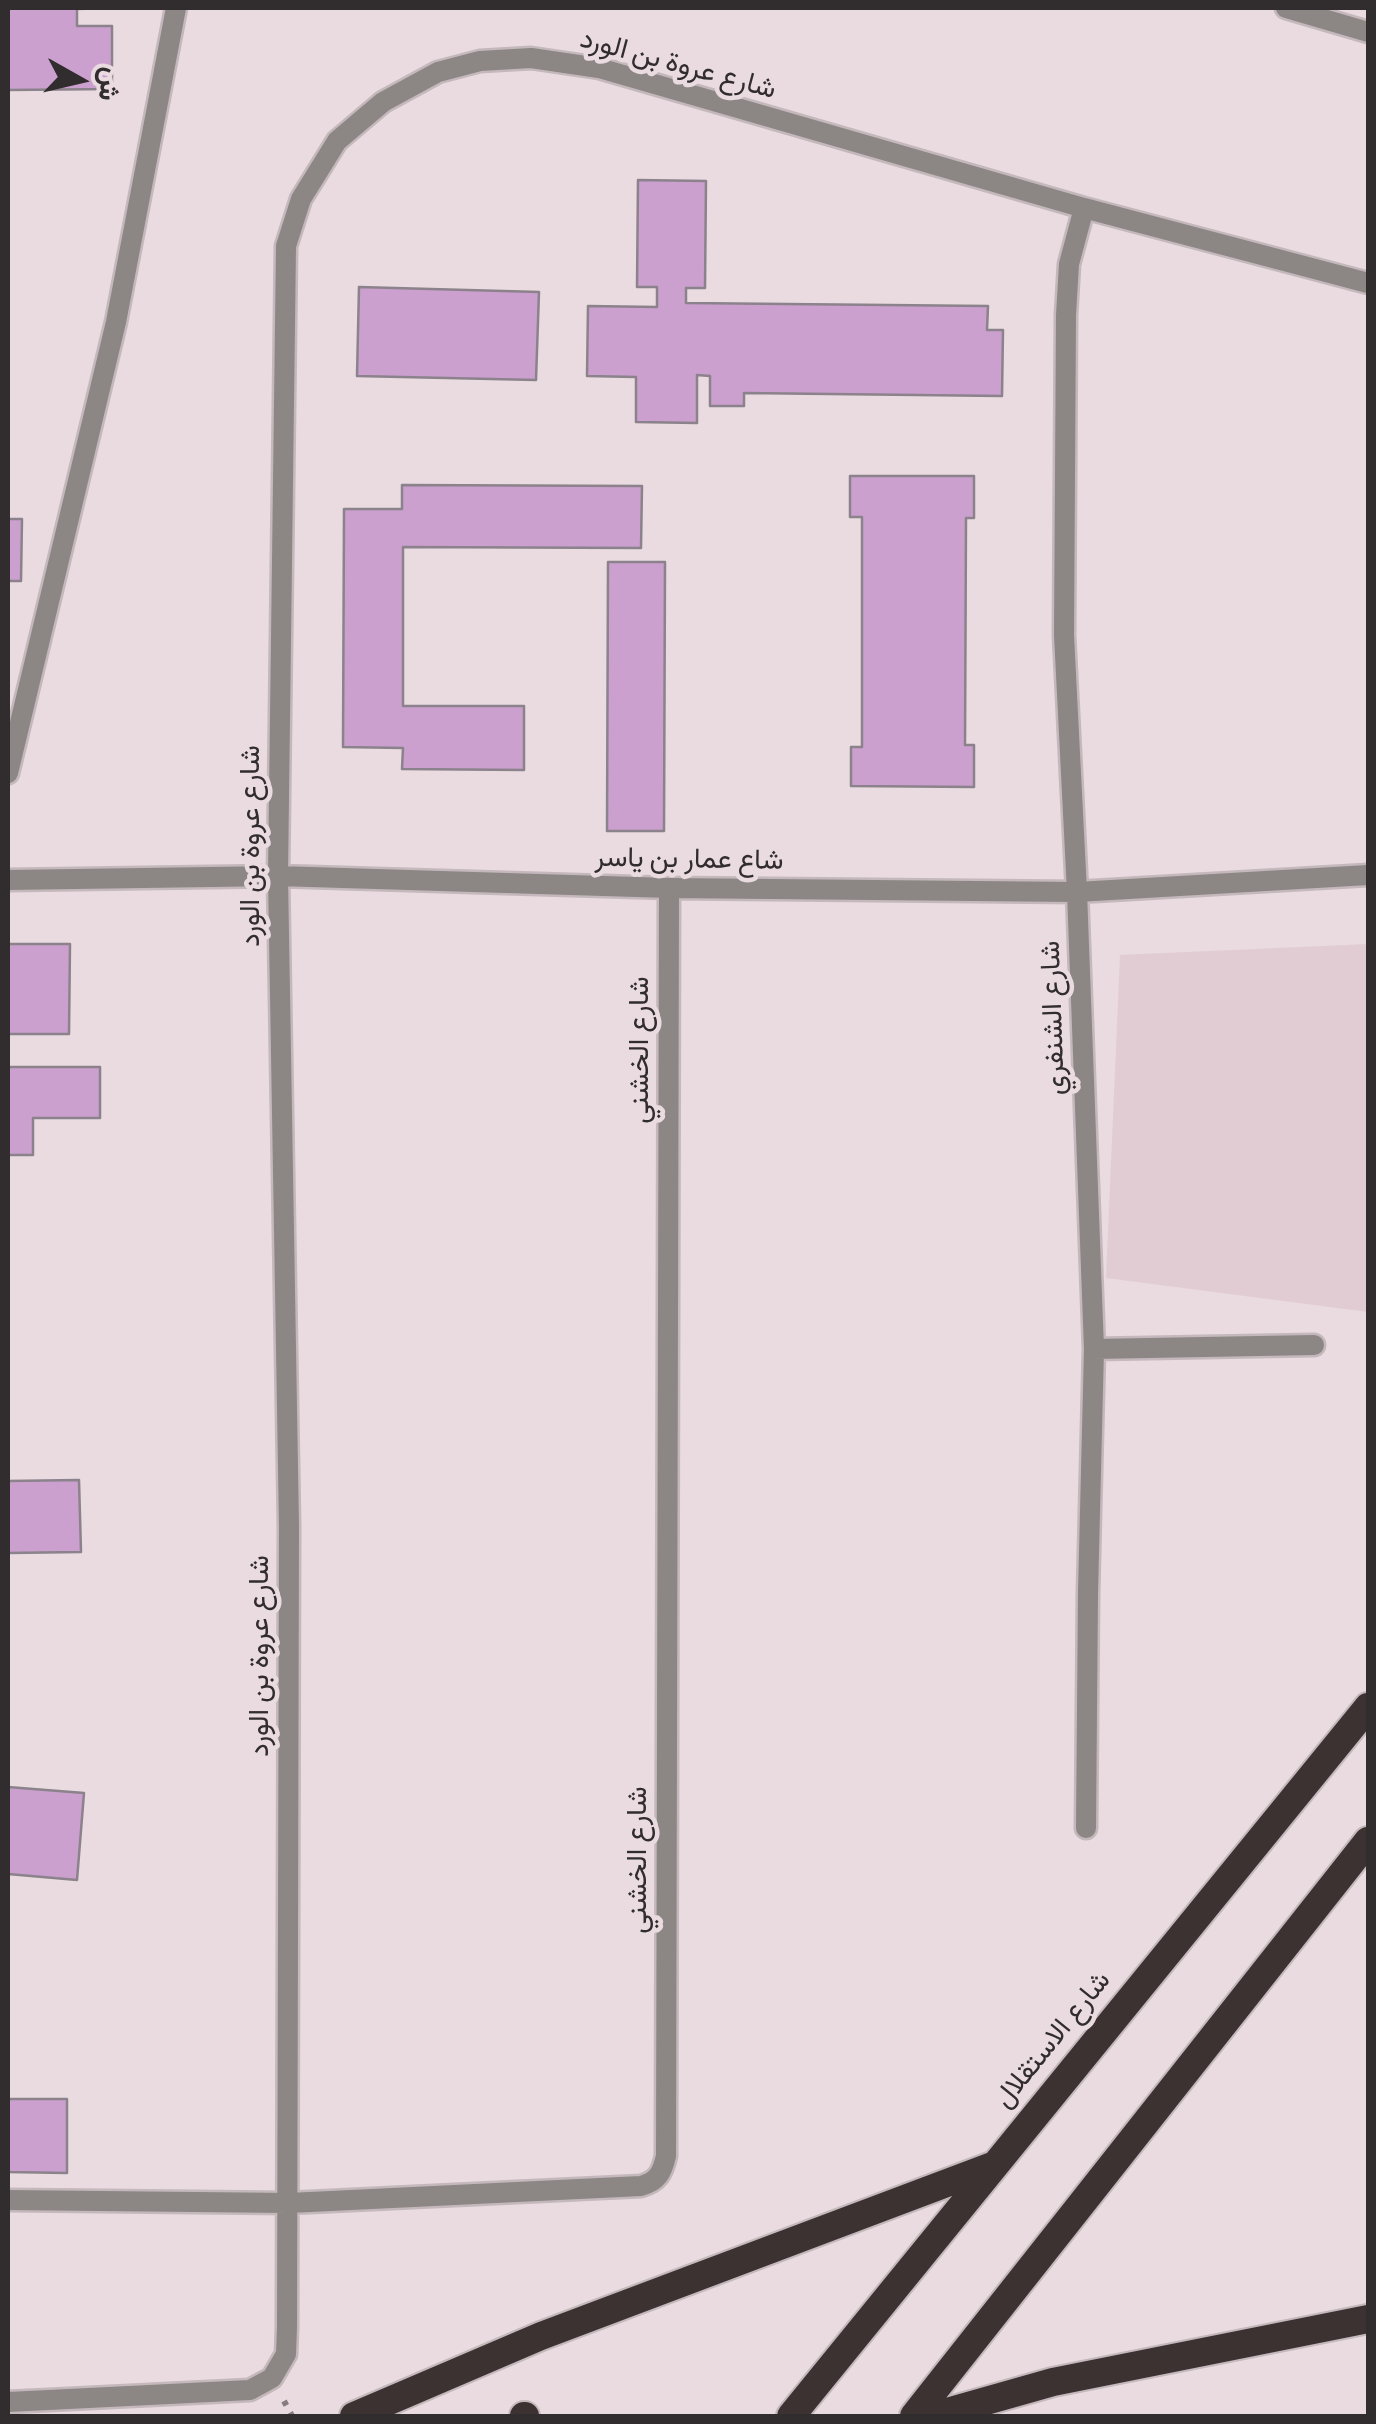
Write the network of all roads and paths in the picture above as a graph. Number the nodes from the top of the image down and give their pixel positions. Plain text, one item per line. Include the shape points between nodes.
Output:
1 (176, 8) edge
2 (1286, 8) edge
3 (1368, 32) edge
4 (1084, 208) junction
5 (1368, 283) edge
6 (8, 773) edge
7 (1368, 875) edge
8 (278, 876) junction
9 (8, 880) edge
10 (670, 888) junction
11 (1077, 892) junction
12 (1314, 1345) dead end
13 (1094, 1349) junction
14 (1368, 1707) edge
15 (1086, 1828) dead end
16 (1368, 1841) edge
17 (993, 2165) junction
18 (8, 2200) edge
19 (288, 2203) junction
20 (1368, 2320) edge
21 (8, 2402) edge
22 (354, 2416) edge
23 (790, 2416) edge
24 (914, 2416) edge
25 (932, 2416) edge

1 - 6 street via 116,322
2 - 3 street
4 - 5 street, شارع عروة بن الورد
4 - 8 street, شارع عروة بن الورد via 599,68 548,60 480,61 438,72 383,102 337,141 301,198 286,246
4 - 11 street, شارع الشنفري via 1066,315 1064,635
7 - 11 street, شاع عمار بن ياسر
8 - 9 street, شاع عمار بن ياسر
8 - 10 street, شاع عمار بن ياسر
8 - 19 street, شارع عروة بن الورد via 289,1526
10 - 11 street, شاع عمار بن ياسر
10 - 19 street, شارع الخشني via 662,2172 641,2186
11 - 13 street, شارع الشنفري
12 - 13 street
13 - 15 street, شارع الشنفري
14 - 17 highway, شارع الاستقلال
16 - 24 highway
17 - 22 highway via 540,2336
17 - 23 highway, شارع الاستقلال
18 - 19 street, شارع الخشني
19 - 21 street, شارع عروة بن الورد via 286,2354 272,2378 224,2393
20 - 25 highway via 1053,2382

